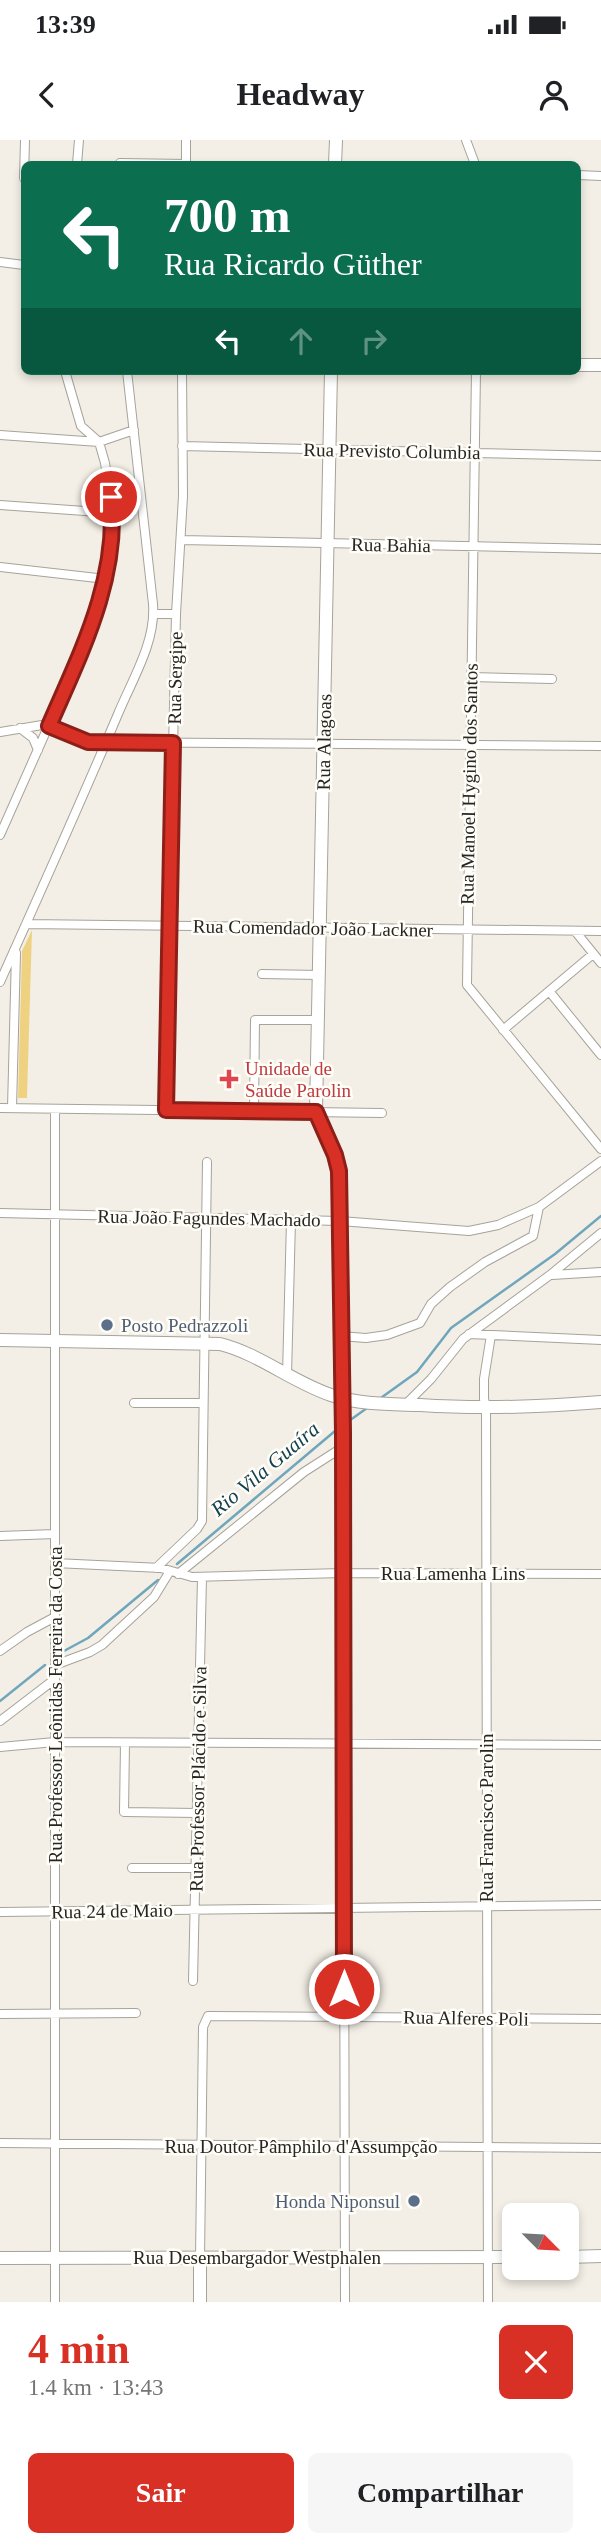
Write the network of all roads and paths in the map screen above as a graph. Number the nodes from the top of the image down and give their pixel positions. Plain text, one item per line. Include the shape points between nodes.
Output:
1 (25, 140) edge
2 (79, 140) edge
3 (186, 140) edge
4 (336, 140) edge
5 (466, 140) edge
6 (24, 161) edge
7 (77, 161) edge
8 (186, 161) edge
9 (335, 161) edge
10 (474, 161) edge
11 (581, 175) edge
12 (601, 176) edge
13 (0, 261) edge
14 (21, 264) edge
15 (581, 365) edge
16 (601, 365) edge
17 (66, 375) edge
18 (127, 375) edge
19 (182, 375) edge
20 (331, 375) edge
21 (476, 375) edge
22 (134, 430) junction
23 (0, 435) edge
24 (99, 442) junction
25 (182, 446) junction
26 (330, 449) junction
27 (474, 453) junction
28 (601, 456) edge
29 (0, 505) edge
30 (113, 513) junction
31 (181, 540) junction
32 (328, 543) junction
33 (473, 547) junction
34 (601, 550) edge
35 (0, 567) edge
36 (106, 579) junction
37 (154, 614) junction
38 (176, 614) junction
39 (471, 677) junction
40 (552, 679) dead end
41 (49, 726) junction
42 (20, 728) junction
43 (0, 732) edge
44 (106, 743) junction
45 (173, 743) junction
46 (324, 744) junction
47 (470, 745) junction
48 (601, 746) edge
49 (38, 750) junction
50 (0, 835) edge
51 (26, 924) junction
52 (169, 926) junction
53 (320, 928) junction
54 (467, 930) junction
55 (575, 931) junction
56 (601, 931) edge
57 (16, 947) junction
58 (593, 954) junction
59 (601, 963) edge
60 (262, 974) dead end
61 (319, 975) junction
62 (0, 982) edge
63 (549, 991) junction
64 (318, 1020) junction
65 (503, 1030) junction
66 (601, 1055) edge
67 (0, 1108) edge
68 (12, 1108) junction
69 (55, 1109) junction
70 (166, 1110) junction
71 (254, 1112) junction
72 (316, 1112) junction
73 (382, 1113) dead end
74 (601, 1149) edge
75 (601, 1161) edge
76 (207, 1162) dead end
77 (539, 1207) junction
78 (0, 1213) edge
79 (55, 1214) junction
80 (206, 1218) junction
81 (290, 1220) junction
82 (340, 1221) junction
83 (601, 1233) edge
84 (601, 1272) edge
85 (550, 1275) junction
86 (469, 1334) junction
87 (491, 1335) junction
88 (340, 1336) junction
89 (0, 1340) edge
90 (55, 1340) junction
91 (601, 1340) edge
92 (204, 1342) junction
93 (287, 1375) junction
94 (341, 1398) junction
95 (601, 1400) edge
96 (134, 1402) dead end
97 (203, 1403) junction
98 (485, 1403) junction
99 (411, 1405) junction
100 (343, 1447) junction
101 (55, 1534) junction
102 (0, 1536) edge
103 (55, 1563) junction
104 (156, 1568) junction
105 (174, 1573) junction
106 (343, 1573) junction
107 (486, 1574) junction
108 (601, 1574) edge
109 (202, 1577) junction
110 (55, 1617) junction
111 (0, 1651) edge
112 (55, 1665) junction
113 (55, 1679) junction
114 (0, 1721) edge
115 (55, 1742) junction
116 (125, 1743) junction
117 (198, 1743) junction
118 (343, 1744) junction
119 (486, 1744) junction
120 (601, 1745) edge
121 (0, 1747) edge
122 (197, 1813) junction
123 (132, 1868) dead end
124 (196, 1868) junction
125 (601, 1905) edge
126 (487, 1907) junction
127 (344, 1908) junction
128 (195, 1910) junction
129 (55, 1911) junction
130 (0, 1912) edge
131 (194, 1981) dead end
132 (136, 2013) dead end
133 (0, 2014) edge
134 (55, 2014) junction
135 (344, 2016) junction
136 (487, 2018) junction
137 (601, 2019) edge
138 (0, 2143) edge
139 (55, 2144) junction
140 (201, 2145) junction
141 (344, 2146) junction
142 (487, 2147) junction
143 (601, 2148) edge
144 (601, 2256) edge
145 (345, 2257) junction
146 (487, 2257) junction
147 (502, 2257) edge
148 (579, 2257) edge
149 (0, 2258) edge
150 (55, 2258) junction
151 (200, 2258) junction
152 (55, 2302) edge
153 (200, 2302) edge
154 (345, 2302) edge
155 (488, 2302) edge

1 - 6 street
2 - 7 street
3 - 8 street
4 - 9 main road
5 - 10 street
11 - 12 street
13 - 14 street
15 - 16 main road
17 - 24 street via 81,426
18 - 22 street
19 - 25 street, Rua Sergipe
20 - 26 main road, Rua Alagoas
21 - 27 street, Rua Manoel Hygino dos Santos
22 - 24 street
22 - 37 street
23 - 24 street
24 - 30 street
25 - 26 street, Rua Previsto Columbia
25 - 31 street, Rua Sergipe
26 - 27 street, Rua Previsto Columbia
26 - 32 main road, Rua Alagoas
27 - 28 street, Rua Previsto Columbia
27 - 33 street, Rua Manoel Hygino dos Santos
29 - 30 street
30 - 36 street
31 - 32 street, Rua Bahia
31 - 38 street, Rua Sergipe
32 - 33 street, Rua Bahia
32 - 46 main road, Rua Alagoas
33 - 34 street, Rua Bahia
33 - 39 street, Rua Manoel Hygino dos Santos
35 - 36 street
36 - 41 street
37 - 38 street
37 - 44 street via 146,646
38 - 45 street, Rua Sergipe
39 - 40 street
39 - 47 street, Rua Manoel Hygino dos Santos
41 - 42 street
41 - 44 street via 83,741
41 - 49 street
42 - 43 street
42 - 49 street via 33,738
44 - 45 street
44 - 51 street
45 - 46 street
45 - 52 street, Rua Sergipe
46 - 47 street
46 - 53 main road, Rua Alagoas
47 - 48 street
47 - 54 street, Rua Manoel Hygino dos Santos
49 - 50 street
51 - 52 street, Rua Comendador João Lackner
51 - 57 street
52 - 53 street, Rua Comendador João Lackner
52 - 70 street, Rua Sergipe
53 - 54 street, Rua Comendador João Lackner
53 - 61 main road, Rua Alagoas
54 - 55 street, Rua Comendador João Lackner
54 - 65 street, Rua Manoel Hygino dos Santos via 467,985
55 - 56 street, Rua Comendador João Lackner
55 - 58 street
57 - 62 street
57 - 68 street
58 - 59 street
58 - 63 street
60 - 61 street
61 - 64 main road, Rua Alagoas
63 - 65 street
63 - 66 street
64 - 71 street via 255,1020
64 - 72 main road, Rua Alagoas
65 - 74 street, Rua Manoel Hygino dos Santos
67 - 68 street
68 - 69 street
69 - 70 street
69 - 79 street, Rua Professor Leônidas Ferreira da Costa
70 - 71 street
71 - 72 street
72 - 73 street
72 - 82 main road via 337,1162
75 - 77 street, Rua João Fagundes Machado
76 - 80 street
77 - 82 street, Rua João Fagundes Machado via 498,1225 469,1231
77 - 88 street via 533,1236 450,1287 431,1304 420,1323 376,1337
78 - 79 street, Rua João Fagundes Machado
79 - 80 street, Rua João Fagundes Machado
79 - 90 street, Rua Professor Leônidas Ferreira da Costa
80 - 81 street, Rua João Fagundes Machado
80 - 92 street
81 - 82 street, Rua João Fagundes Machado
81 - 93 street
82 - 88 main road
83 - 85 street
84 - 85 street
85 - 86 street
86 - 87 street
86 - 99 street
87 - 91 street
87 - 98 street, Rua Francisco Parolin
88 - 94 main road
89 - 90 main road
90 - 92 main road
90 - 101 street, Rua Professor Leônidas Ferreira da Costa
92 - 93 main road via 239,1350
92 - 97 street
93 - 94 main road
94 - 99 main road
94 - 100 street
95 - 98 main road via 578,1397
96 - 97 street
97 - 104 street via 202,1521
98 - 99 main road via 448,1400
98 - 107 street, Rua Francisco Parolin
100 - 105 street via 303,1472
100 - 106 street
101 - 102 street
101 - 103 street, Rua Professor Leônidas Ferreira da Costa
103 - 104 street, Rua Lamenha Lins
103 - 110 street, Rua Professor Leônidas Ferreira da Costa
104 - 105 street, Rua Lamenha Lins
105 - 109 street, Rua Lamenha Lins
105 - 112 street via 102,1645
106 - 107 street, Rua Lamenha Lins
106 - 109 street, Rua Lamenha Lins
106 - 118 street
107 - 108 street, Rua Lamenha Lins
107 - 119 street, Rua Francisco Parolin
109 - 117 street, Rua Professor Plácido e Silva
110 - 111 street
110 - 112 street, Rua Professor Leônidas Ferreira da Costa
112 - 113 street, Rua Professor Leônidas Ferreira da Costa
113 - 114 street
113 - 115 street, Rua Professor Leônidas Ferreira da Costa
115 - 116 street
115 - 121 street
115 - 129 street, Rua Professor Leônidas Ferreira da Costa
116 - 117 street
116 - 122 street via 124,1812
117 - 118 street
117 - 122 street, Rua Professor Plácido e Silva
118 - 119 street
118 - 127 street
119 - 120 street
119 - 126 street, Rua Francisco Parolin
122 - 124 street, Rua Professor Plácido e Silva
123 - 124 street
124 - 128 street, Rua Professor Plácido e Silva
125 - 126 street, Rua 24 de Maio
126 - 127 street, Rua 24 de Maio
126 - 136 street, Rua Francisco Parolin
127 - 128 street, Rua 24 de Maio
127 - 135 street
128 - 129 street, Rua 24 de Maio
128 - 131 street, Rua Professor Plácido e Silva
129 - 130 street, Rua 24 de Maio
129 - 134 street, Rua Professor Leônidas Ferreira da Costa
132 - 134 street
133 - 134 street
134 - 139 street, Rua Professor Leônidas Ferreira da Costa
135 - 136 street, Rua Alferes Poli
135 - 140 street, Rua Alferes Poli via 206,2018
135 - 141 street
136 - 137 street, Rua Alferes Poli
136 - 142 street, Rua Francisco Parolin
138 - 139 street, Rua Doutor Pâmphilo d'Assumpção
139 - 140 street, Rua Doutor Pâmphilo d'Assumpção
139 - 150 street, Rua Professor Leônidas Ferreira da Costa
140 - 141 street, Rua Doutor Pâmphilo d'Assumpção
140 - 151 street
141 - 142 street, Rua Doutor Pâmphilo d'Assumpção
141 - 145 street
142 - 143 street, Rua Doutor Pâmphilo d'Assumpção
142 - 146 street, Rua Francisco Parolin
144 - 148 main road
145 - 146 main road, Rua Desembargador Westphalen
145 - 151 main road, Rua Desembargador Westphalen
145 - 154 street
146 - 147 main road, Rua Desembargador Westphalen
146 - 155 street, Rua Francisco Parolin
149 - 150 main road, Rua Desembargador Westphalen
150 - 151 main road, Rua Desembargador Westphalen
150 - 152 street, Rua Professor Leônidas Ferreira da Costa
151 - 153 main road

